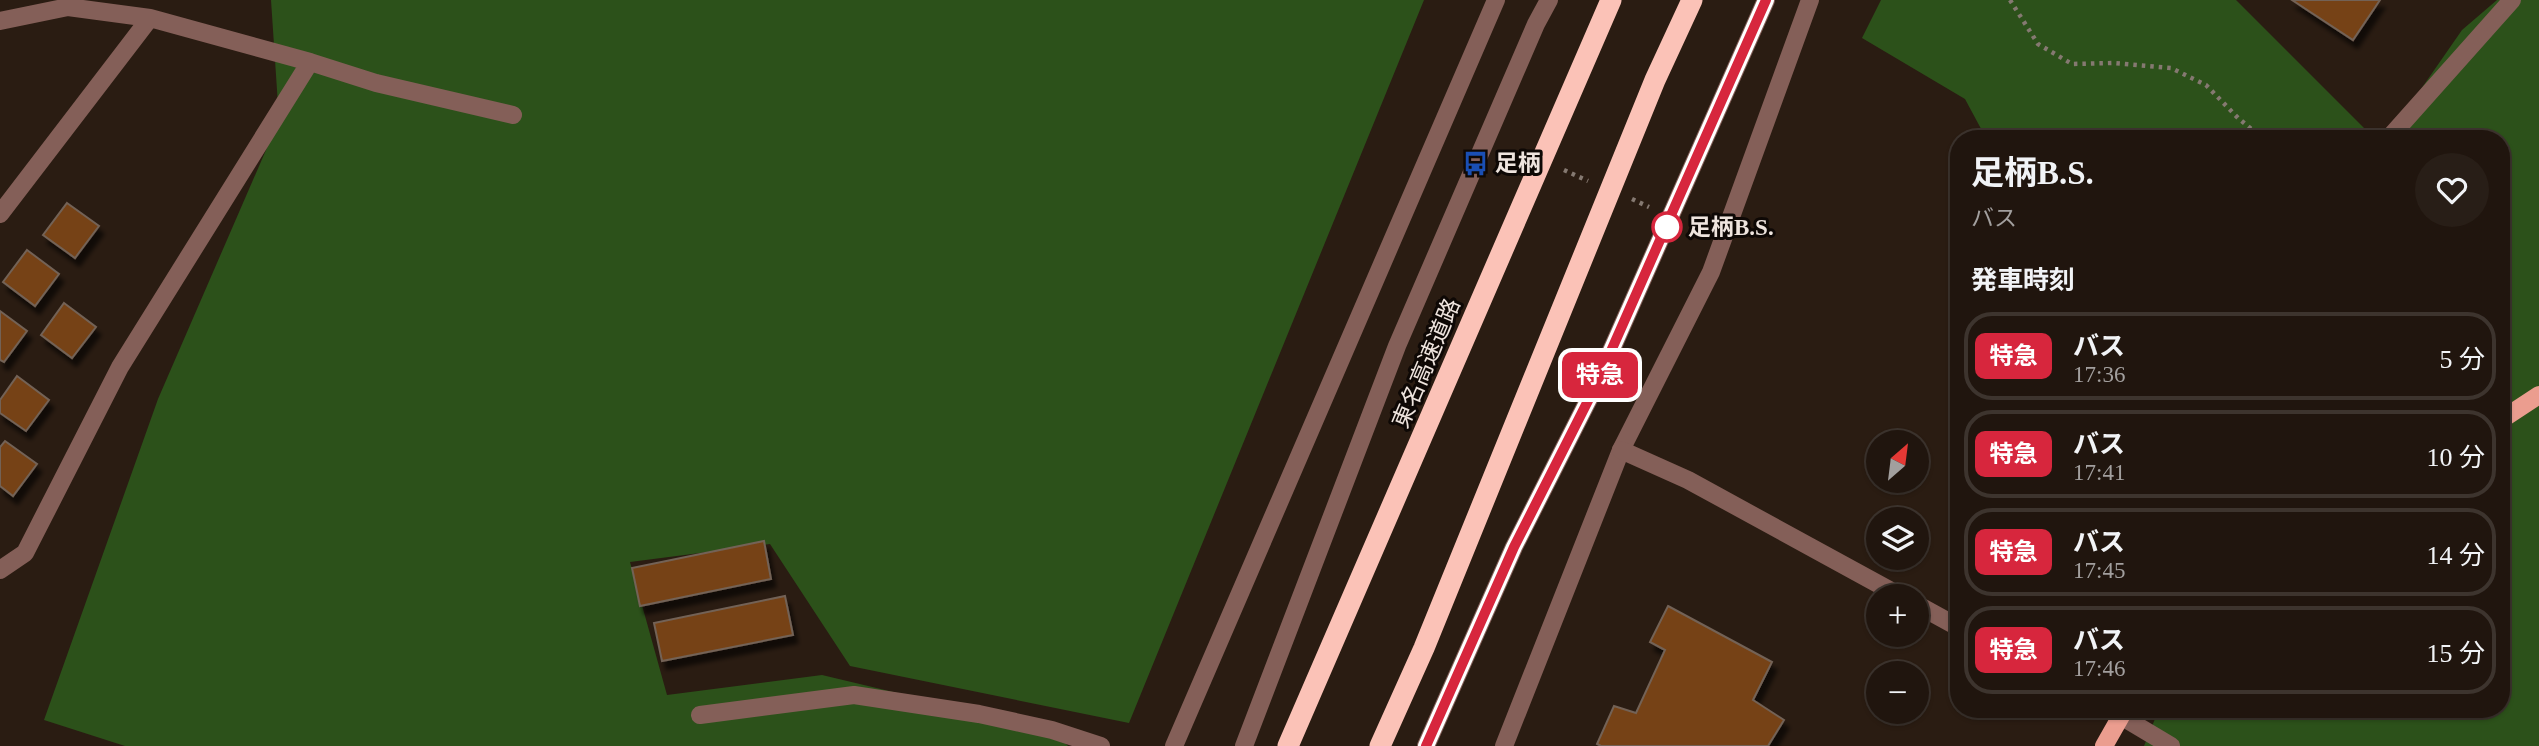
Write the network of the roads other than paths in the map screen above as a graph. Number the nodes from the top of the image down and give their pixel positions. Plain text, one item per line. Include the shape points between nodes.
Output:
1 (1496, 0) edge
2 (1549, 0) edge
3 (1611, 0) edge
4 (1692, 0) edge
5 (1766, 0) edge
6 (1810, 0) edge
7 (2512, 0) edge
8 (150, 18) junction
9 (0, 21) edge
10 (310, 62) junction
11 (513, 115) dead end
12 (2396, 130) edge
13 (0, 214) edge
14 (2539, 395) edge
15 (2510, 414) edge
16 (1621, 450) junction
17 (0, 570) edge
18 (1878, 584) edge
19 (1929, 611) edge
20 (1950, 623) edge
21 (700, 715) dead end
22 (2115, 718) edge
23 (2129, 718) edge
24 (1101, 746) edge
25 (1174, 746) edge
26 (1244, 746) edge
27 (1288, 746) edge
28 (1381, 746) edge
29 (1426, 746) edge
30 (1504, 746) edge
31 (2104, 746) edge
32 (2171, 746) edge

1 - 25 street
2 - 26 street via 1397,346
3 - 27 highway, 東名高速道路
4 - 28 highway
5 - 29 street via 1596,385 1514,547
6 - 16 street via 1711,272
7 - 12 street
8 - 9 street via 68,7
8 - 10 street
8 - 13 street
10 - 11 street via 376,83
10 - 17 street via 120,367 25,553
14 - 15 main road
16 - 18 street via 1688,480
16 - 30 street
19 - 20 street
21 - 24 street via 854,695 979,714
22 - 31 main road
23 - 32 street

